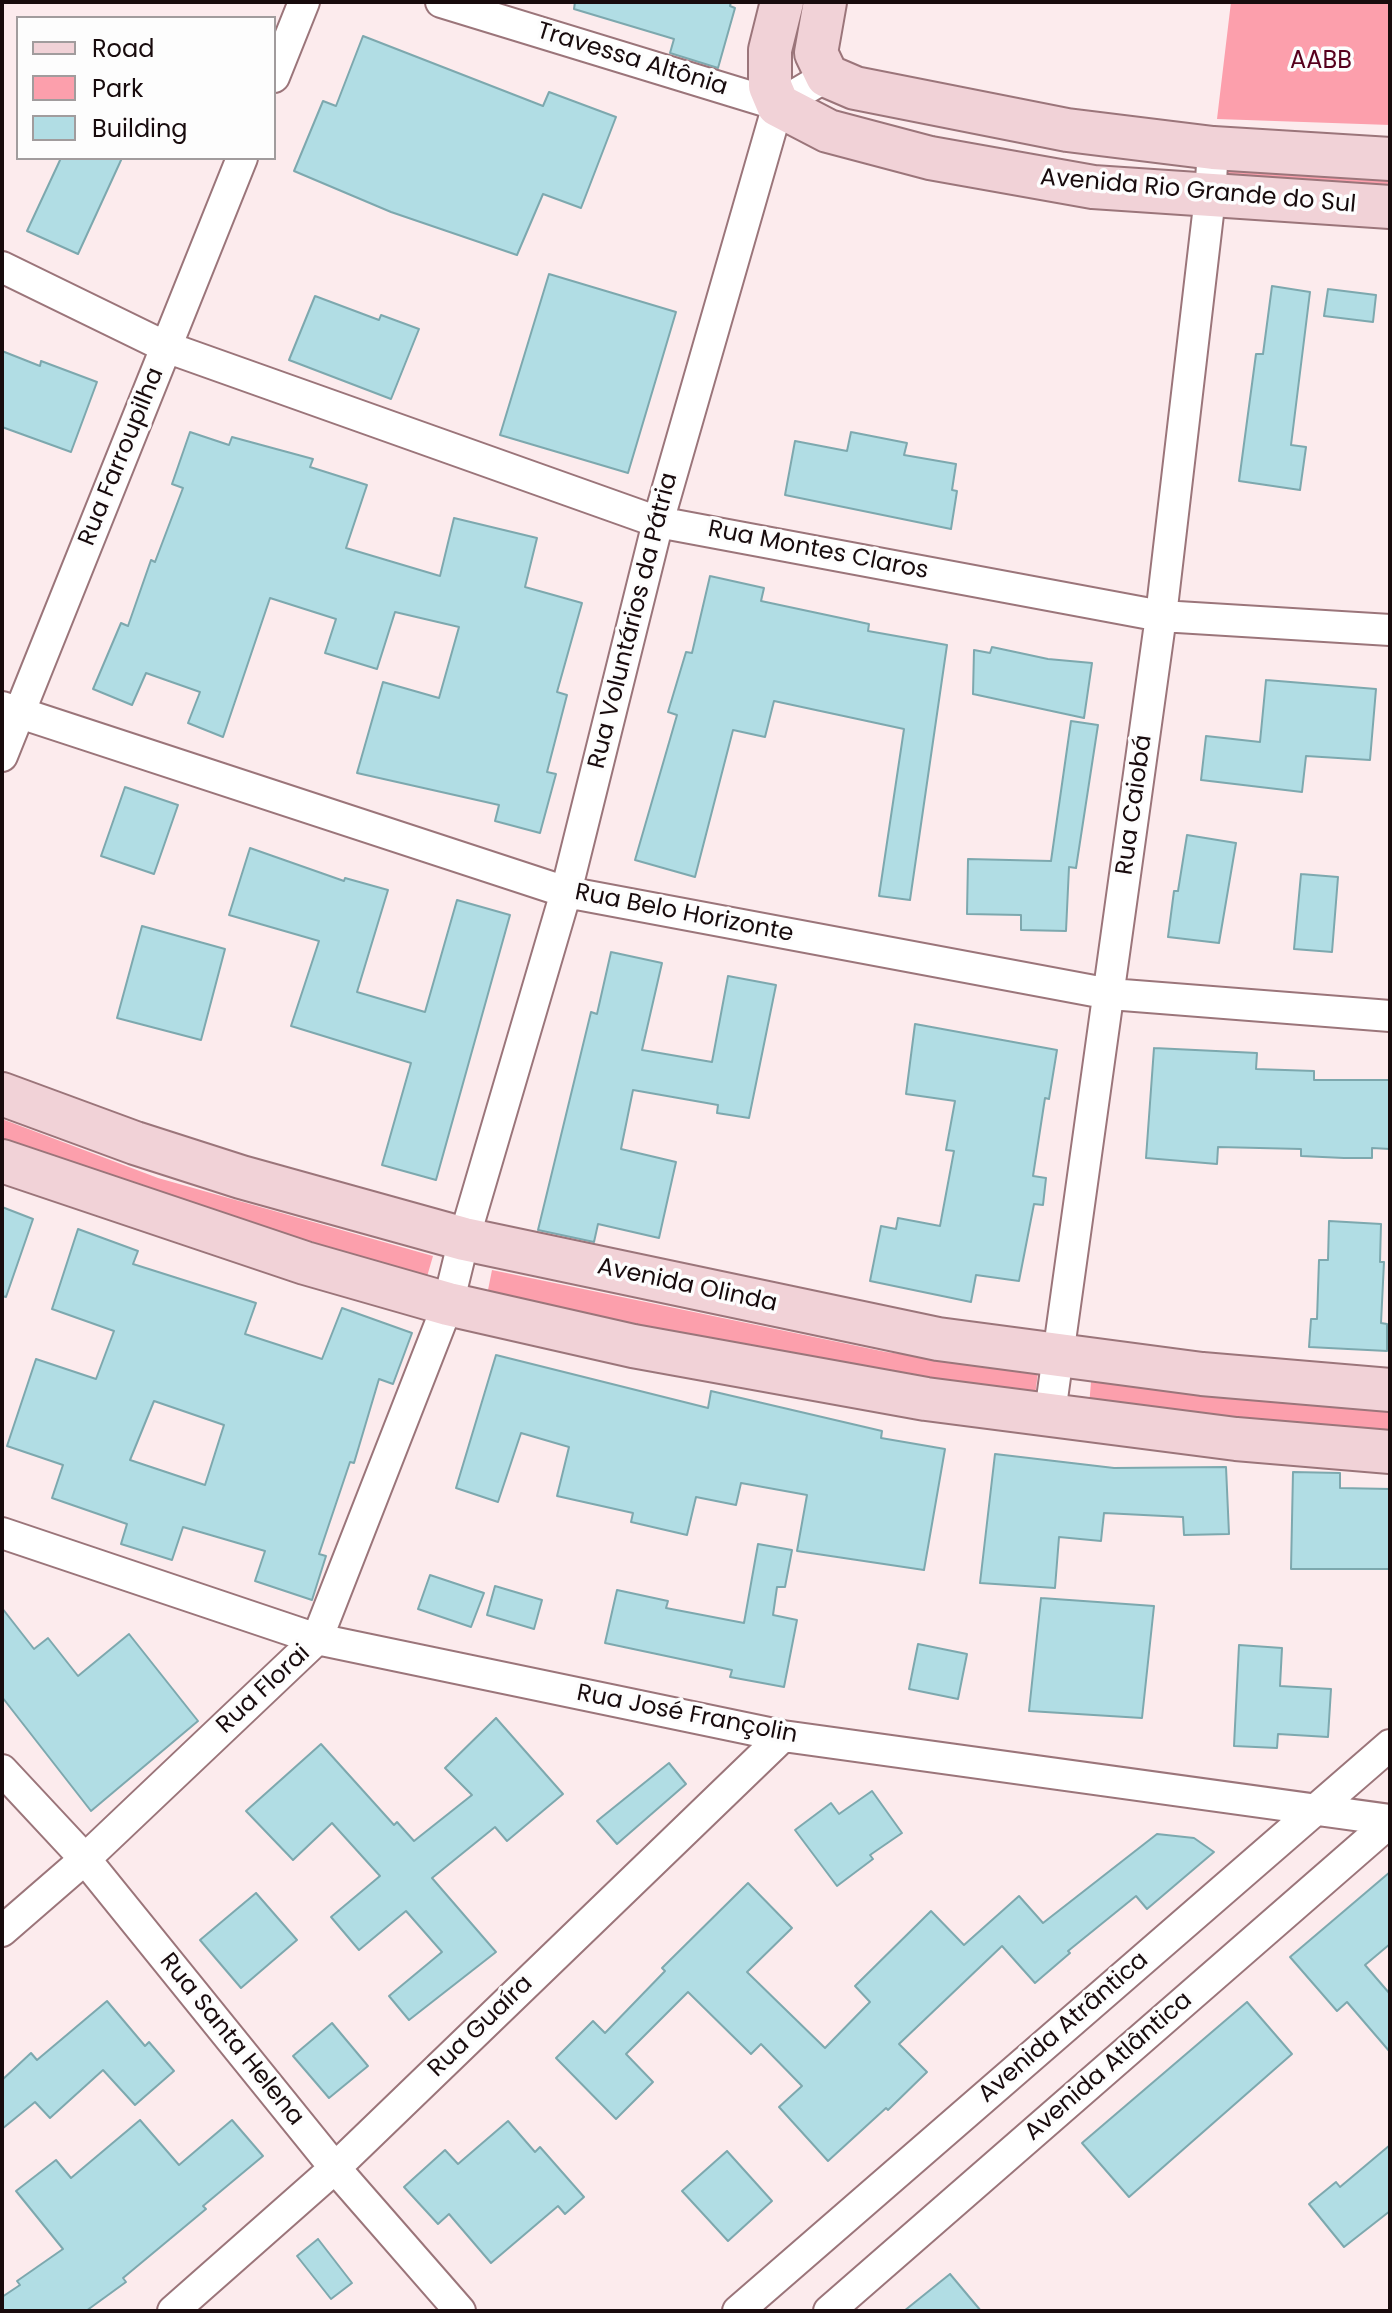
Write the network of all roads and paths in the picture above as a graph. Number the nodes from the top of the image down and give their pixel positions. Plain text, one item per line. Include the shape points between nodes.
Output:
1 (304, 2) edge
2 (441, 2) edge
3 (782, 2) edge
4 (825, 2) edge
5 (276, 72) edge
6 (827, 76) junction
7 (778, 105) junction
8 (1213, 148) junction
9 (1390, 159) edge
10 (241, 160) edge
11 (1210, 197) junction
12 (1390, 207) edge
13 (2, 267) edge
14 (166, 347) junction
15 (658, 522) junction
16 (1161, 616) junction
17 (1390, 630) edge
18 (10, 711) edge
19 (2, 756) edge
20 (566, 892) junction
21 (1110, 994) junction
22 (1390, 1016) edge
23 (2, 1094) edge
24 (2, 1161) edge
25 (464, 1239) junction
26 (448, 1304) junction
27 (1059, 1357) junction
28 (1390, 1390) edge
29 (1050, 1413) junction
30 (1390, 1452) edge
31 (2, 1533) edge
32 (317, 1639) junction
33 (783, 1736) junction
34 (1390, 1745) edge
35 (2, 1770) edge
36 (1314, 1810) junction
37 (1390, 1821) edge
38 (85, 1859) junction
39 (2, 1931) edge
40 (335, 2168) junction
41 (173, 2311) edge
42 (460, 2311) edge
43 (738, 2311) edge
44 (829, 2311) edge

1 - 5 street
2 - 7 street, Travessa Altônia
3 - 7 street, Rua Voluntários da Pátria via 770,50 770,86
4 - 6 street via 816,53
6 - 7 street
6 - 8 street, Avenida Rio Grande do Sul via 855,88 1067,130
7 - 11 street, Avenida Rio Grande do Sul via 828,131 930,158 1093,187
7 - 15 street, Rua Voluntários da Pátria
8 - 9 street, Avenida Rio Grande do Sul
8 - 11 street, Rua Caiobá
10 - 14 street, Rua Farroupilha
11 - 12 street, Avenida Rio Grande do Sul
11 - 16 street, Rua Caiobá
13 - 14 street, Rua Montes Claros
14 - 15 street, Rua Montes Claros
14 - 18 street, Rua Farroupilha
15 - 16 street, Rua Montes Claros
15 - 20 street, Rua Voluntários da Pátria
16 - 17 street, Rua Montes Claros
16 - 21 street, Rua Caiobá
18 - 19 street, Rua Farroupilha
18 - 20 street, Rua Belo Horizonte
20 - 21 street, Rua Belo Horizonte
20 - 25 street, Rua Voluntários da Pátria
21 - 22 street, Rua Belo Horizonte
21 - 27 street, Rua Caiobá
23 - 25 street, Avenida Olinda via 241,1177
24 - 26 street via 202,1231
25 - 26 street, Rua Florai
25 - 27 street, Avenida Olinda via 938,1339
26 - 29 street via 835,1386
26 - 32 street, Rua Florai
27 - 28 street, Avenida Olinda
27 - 29 street, Rua Caiobá
29 - 30 street via 1236,1439
31 - 32 street, Rua José Françolin
32 - 33 street, Rua José Françolin
32 - 38 street, Rua Florai
33 - 36 street, Rua José Françolin
33 - 40 street, Rua Guaíra
34 - 36 street, Avenida Atrântica
35 - 38 street, Rua Santa Helena
36 - 37 street, Rua José Françolin
36 - 43 street, Avenida Atrântica
37 - 44 street, Avenida Atlântica
38 - 39 street, Rua Florai
38 - 40 street, Rua Santa Helena
40 - 41 street, Rua Guaíra
40 - 42 street, Rua Santa Helena

